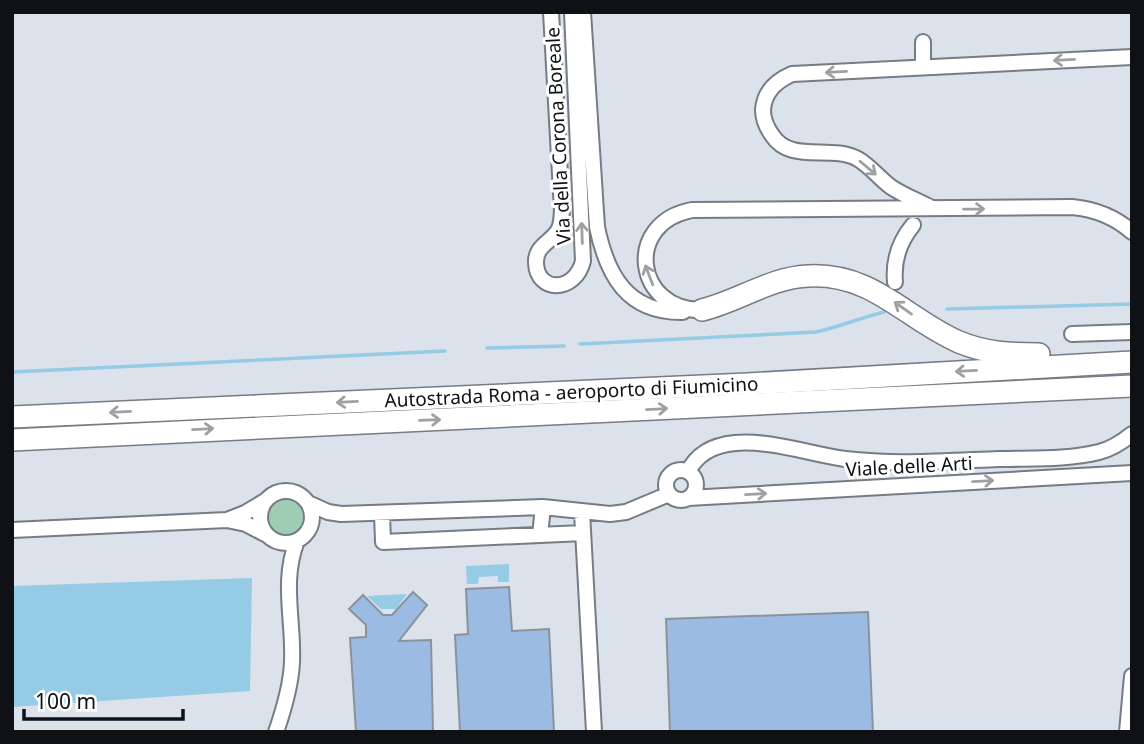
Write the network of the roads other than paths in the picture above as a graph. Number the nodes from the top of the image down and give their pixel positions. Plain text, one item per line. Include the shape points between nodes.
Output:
1 (551, 12) edge
2 (572, 12) edge
3 (583, 12) edge
4 (923, 42) dead end
5 (1132, 57) edge
6 (923, 67) junction
7 (935, 209) junction
8 (913, 225) dead end
9 (1132, 232) edge
10 (895, 282) dead end
11 (702, 310) junction
12 (1132, 332) edge
13 (1072, 334) dead end
14 (1132, 355) edge
15 (1132, 362) edge
16 (1132, 386) edge
17 (12, 418) edge
18 (1132, 434) edge
19 (12, 440) edge
20 (688, 472) junction
21 (1132, 473) edge
22 (669, 494) junction
23 (688, 498) junction
24 (265, 501) junction
25 (308, 503) junction
26 (543, 506) junction
27 (582, 512) junction
28 (382, 513) junction
29 (341, 514) junction
30 (228, 520) junction
31 (310, 529) junction
32 (12, 530) edge
33 (583, 533) junction
34 (540, 535) junction
35 (269, 537) junction
36 (297, 541) junction
37 (288, 573) junction
38 (1132, 676) edge
39 (276, 732) edge
40 (594, 732) edge
41 (1127, 732) edge

1 -> 2 street, Via della Corona Boreale via 562,211 558,230 541,247 536,262 545,281 559,285 574,279 583,261
3 - 11 street, Via della Corona Boreale via 597,227 603,256 620,285 646,305 668,312
4 - 6 street
5 -> 6 street
6 -> 7 street via 792,74 768,93 763,111 770,133 790,150 837,152 858,159 893,188
7 -> 9 street via 1087,209 1109,216
11 -> 7 street via 664,298 647,272 648,241 661,223 675,214 692,209
8 - 10 street via 897,254
14 -> 11 highway via 1012,354 979,349 939,332 872,288 824,276 785,279
12 - 13 street
15 -> 17 highway, Autostrada Roma - aeroporto di Fiumicino
19 -> 16 highway, Autostrada Roma - aeroporto di Fiumicino
18 - 20 street via 1091,454 975,460 877,462 766,444 727,444 706,451
20 - 22 street via 678,470 670,475 666,484
20 - 23 street via 696,487
23 -> 21 street, Viale delle Arti
22 - 23 street, Viale delle Arti via 680,500
22 - 27 street via 618,513
24 - 25 street via 275,493 290,491
24 - 30 street
24 - 35 street via 259,518
25 - 29 street
25 - 31 street
26 - 27 street
26 - 28 street
26 - 34 street
27 - 33 street
28 - 29 street
28 - 34 street via 383,542
29 - 31 street
30 - 32 street
30 - 35 street
31 - 36 street
33 - 34 street
33 - 40 street
35 - 36 street via 284,544
35 - 37 street
36 - 37 street
37 - 39 street via 292,661
38 - 41 street

